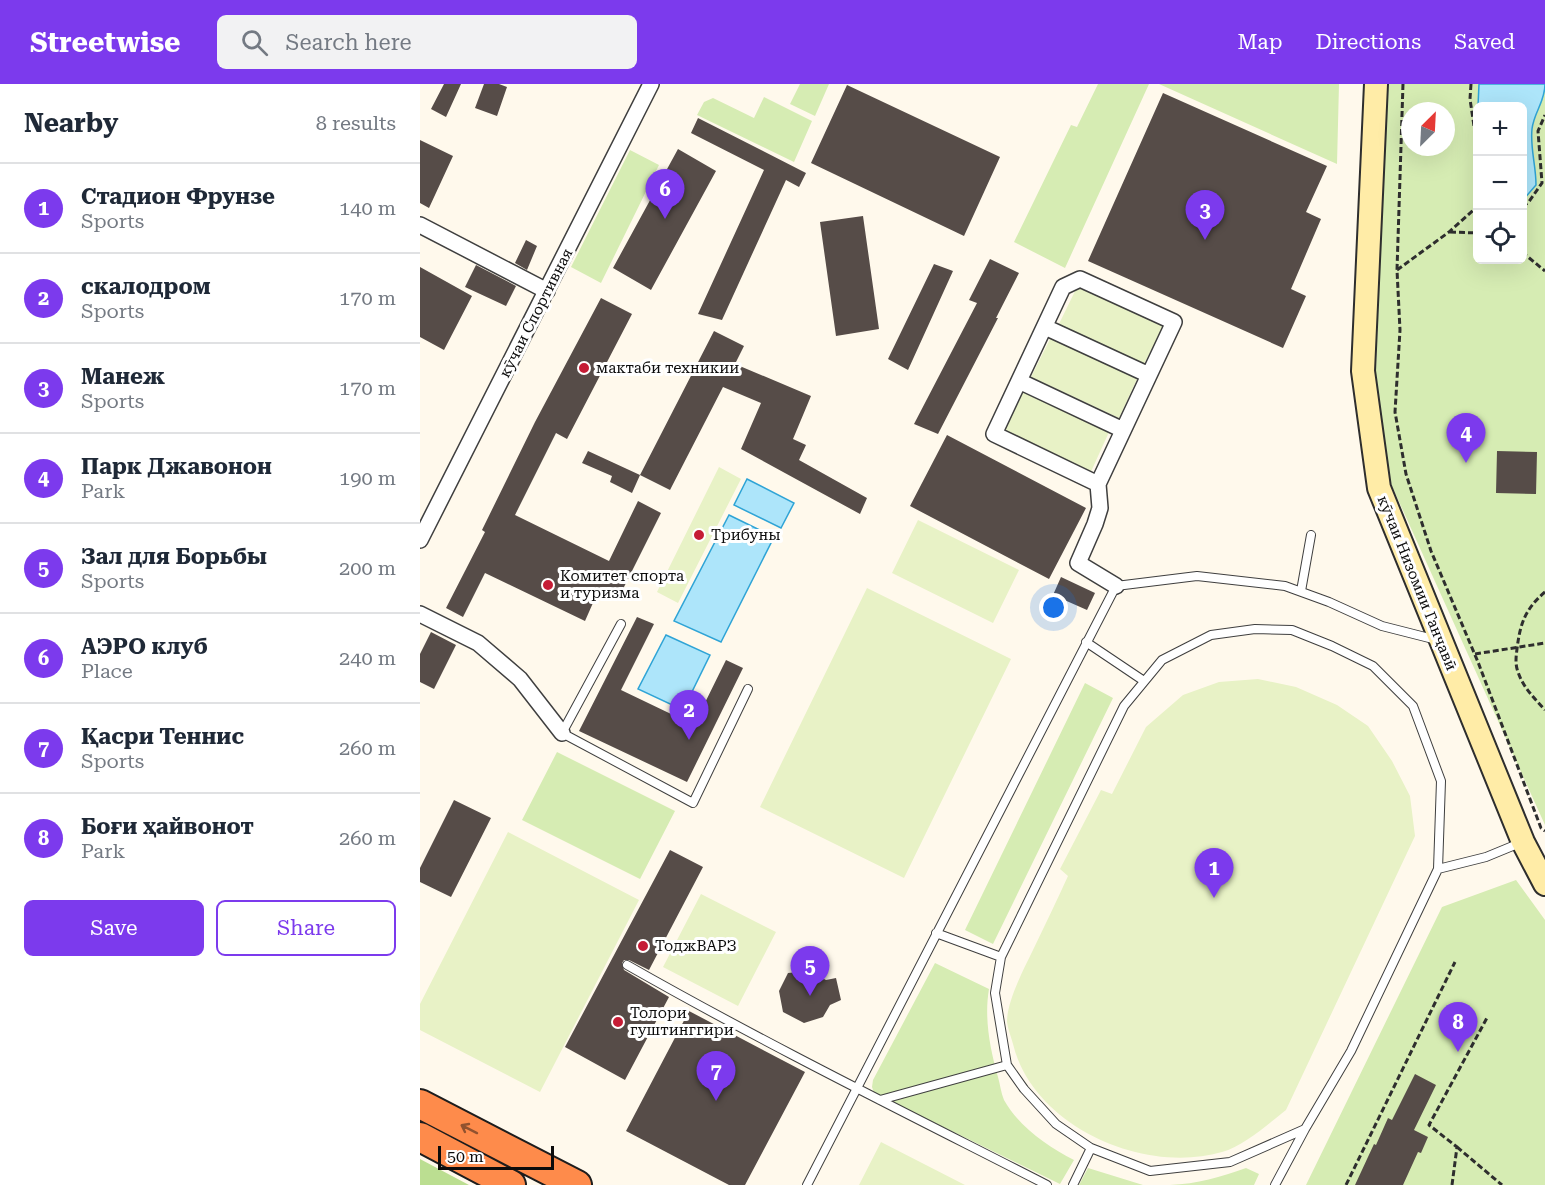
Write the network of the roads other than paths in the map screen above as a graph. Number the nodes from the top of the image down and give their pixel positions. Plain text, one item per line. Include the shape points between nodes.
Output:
1 (651, 84) edge
2 (1376, 84) edge
3 (420, 225) edge
4 (548, 291) junction
5 (1045, 327) junction
6 (1149, 375) junction
7 (1019, 381) junction
8 (1124, 430) junction
9 (1098, 484) junction
10 (1311, 536) dead end
11 (420, 540) edge
12 (1116, 586) junction
13 (1301, 591) junction
14 (420, 614) edge
15 (621, 624) dead end
16 (1440, 640) junction
17 (1086, 642) junction
18 (1144, 681) junction
19 (748, 689) dead end
20 (562, 733) junction
21 (1533, 856) edge
22 (1438, 869) junction
23 (1545, 884) edge
24 (936, 933) junction
25 (1001, 957) junction
26 (627, 965) dead end
27 (1007, 1065) junction
28 (856, 1088) junction
29 (880, 1100) junction
30 (420, 1104) edge
31 (1305, 1129) junction
32 (420, 1137) edge
33 (1091, 1148) junction
34 (512, 1185) edge
35 (577, 1185) edge
36 (807, 1185) edge
37 (1047, 1185) edge
38 (1073, 1185) edge
39 (1275, 1185) edge

1 - 4 street, кӯчаи Спортивная
2 - 16 street, кӯчаи Низомии Ганҷавӣ via 1363,371 1379,488
3 - 4 street
4 - 11 street, кӯчаи Спортивная
5 - 6 street
5 - 6 street via 1063,287 1080,279 1174,322
5 - 7 street
6 - 8 street
7 - 8 street
7 - 9 street via 994,434
8 - 9 street
9 - 12 street via 1100,508 1078,563
10 - 13 lane
12 - 13 lane via 1197,576
12 - 17 lane
13 - 16 lane via 1382,626
14 - 20 street via 478,643 520,679
15 - 20 lane
16 - 21 street, кӯчаи Низомии Ганҷавӣ
17 - 18 lane
17 - 24 lane
18 - 22 lane via 1162,660 1211,635 1255,629 1292,630 1373,666 1413,706 1441,781
18 - 25 lane via 1124,706
19 - 20 lane via 693,803
21 - 22 lane via 1486,857
21 - 23 street, кӯчаи Низомии Ганҷавӣ
22 - 31 lane via 1352,1051
24 - 25 lane
24 - 28 lane
25 - 27 lane via 995,993
26 - 28 lane
27 - 29 lane
27 - 33 lane via 1056,1124
28 - 29 lane
28 - 36 lane
29 - 37 lane
35 -> 30 highway
31 - 33 lane via 1230,1162 1150,1171
31 - 39 lane
32 - 34 highway
33 - 38 lane

